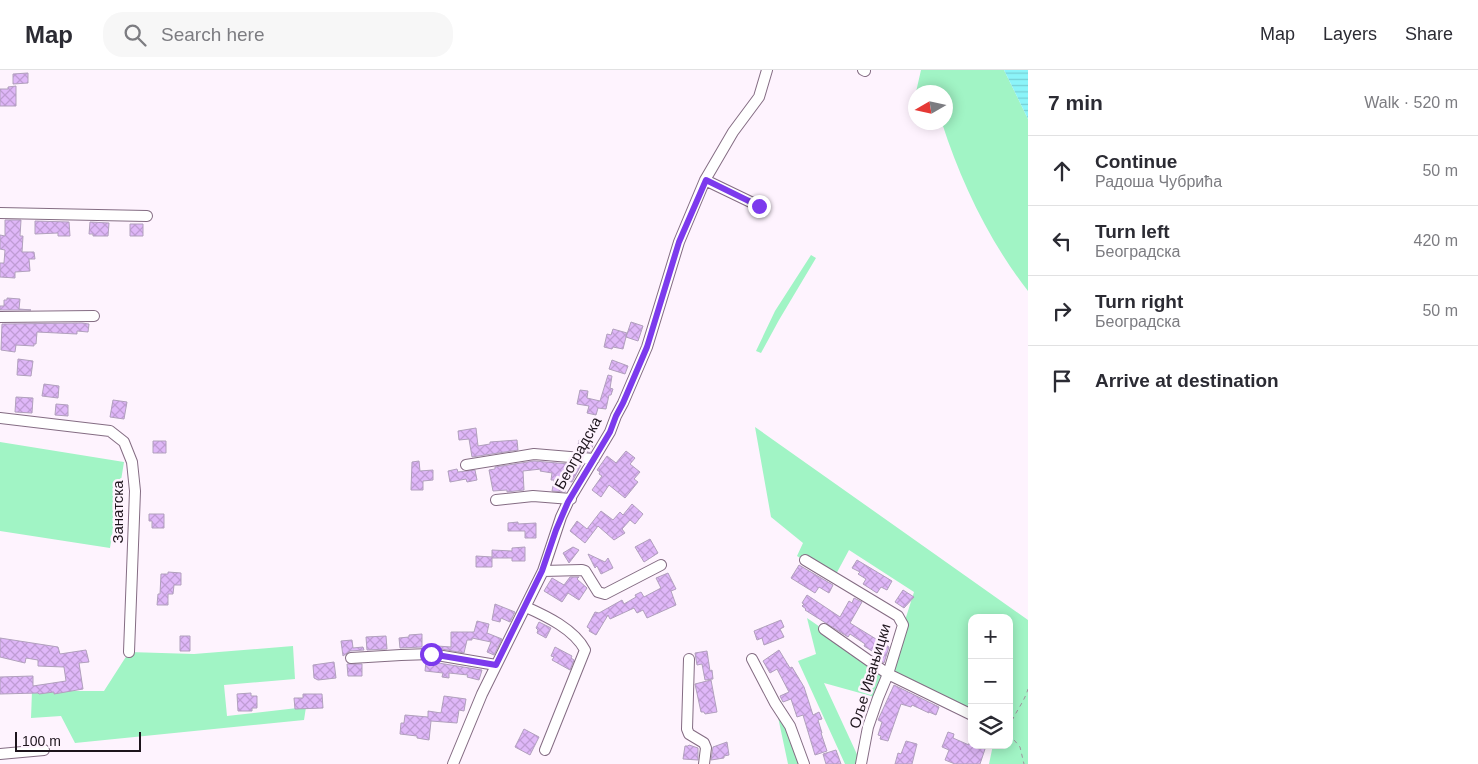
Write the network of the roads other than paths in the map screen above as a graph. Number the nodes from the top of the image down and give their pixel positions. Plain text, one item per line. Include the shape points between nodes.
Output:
1 (767, 70) edge
2 (706, 180) junction
3 (759, 206) dead end
4 (0, 213) edge
5 (147, 216) dead end
6 (94, 316) dead end
7 (0, 317) edge
8 (0, 418) edge
9 (594, 459) junction
10 (466, 465) dead end
11 (570, 498) junction
12 (496, 500) dead end
13 (805, 560) dead end
14 (661, 565) dead end
15 (542, 571) junction
16 (526, 607) junction
17 (824, 629) dead end
18 (129, 652) dead end
19 (351, 658) dead end
20 (690, 659) dead end
21 (752, 659) dead end
22 (496, 665) junction
23 (888, 674) junction
24 (968, 713) edge
25 (44, 750) dead end
26 (544, 750) dead end
27 (0, 754) edge
28 (453, 764) edge
29 (704, 764) edge
30 (804, 764) edge
31 (861, 764) edge

1 - 2 street, Београдска via 759,97 733,132
2 - 3 street
2 - 9 street, Београдска via 679,242 647,347 610,432
4 - 5 street
6 - 7 street
8 - 18 street, Занатска via 110,431 124,442 132,462 135,491
9 - 10 street via 534,454
9 - 11 street, Београдска
11 - 12 street via 533,496
11 - 15 street, Београдска
13 - 23 street, Оље Ивањицки via 902,620
14 - 15 street via 605,594 598,592 585,571
15 - 16 street, Београдска
16 - 22 street, Београдска
16 - 26 street via 551,618 584,650
17 - 23 street
19 - 22 street via 431,654
20 - 29 street via 687,729 704,742
21 - 30 street via 790,726
22 - 28 street, Београдска
23 - 24 street
23 - 31 street, Оље Ивањицки via 868,727
25 - 27 street

